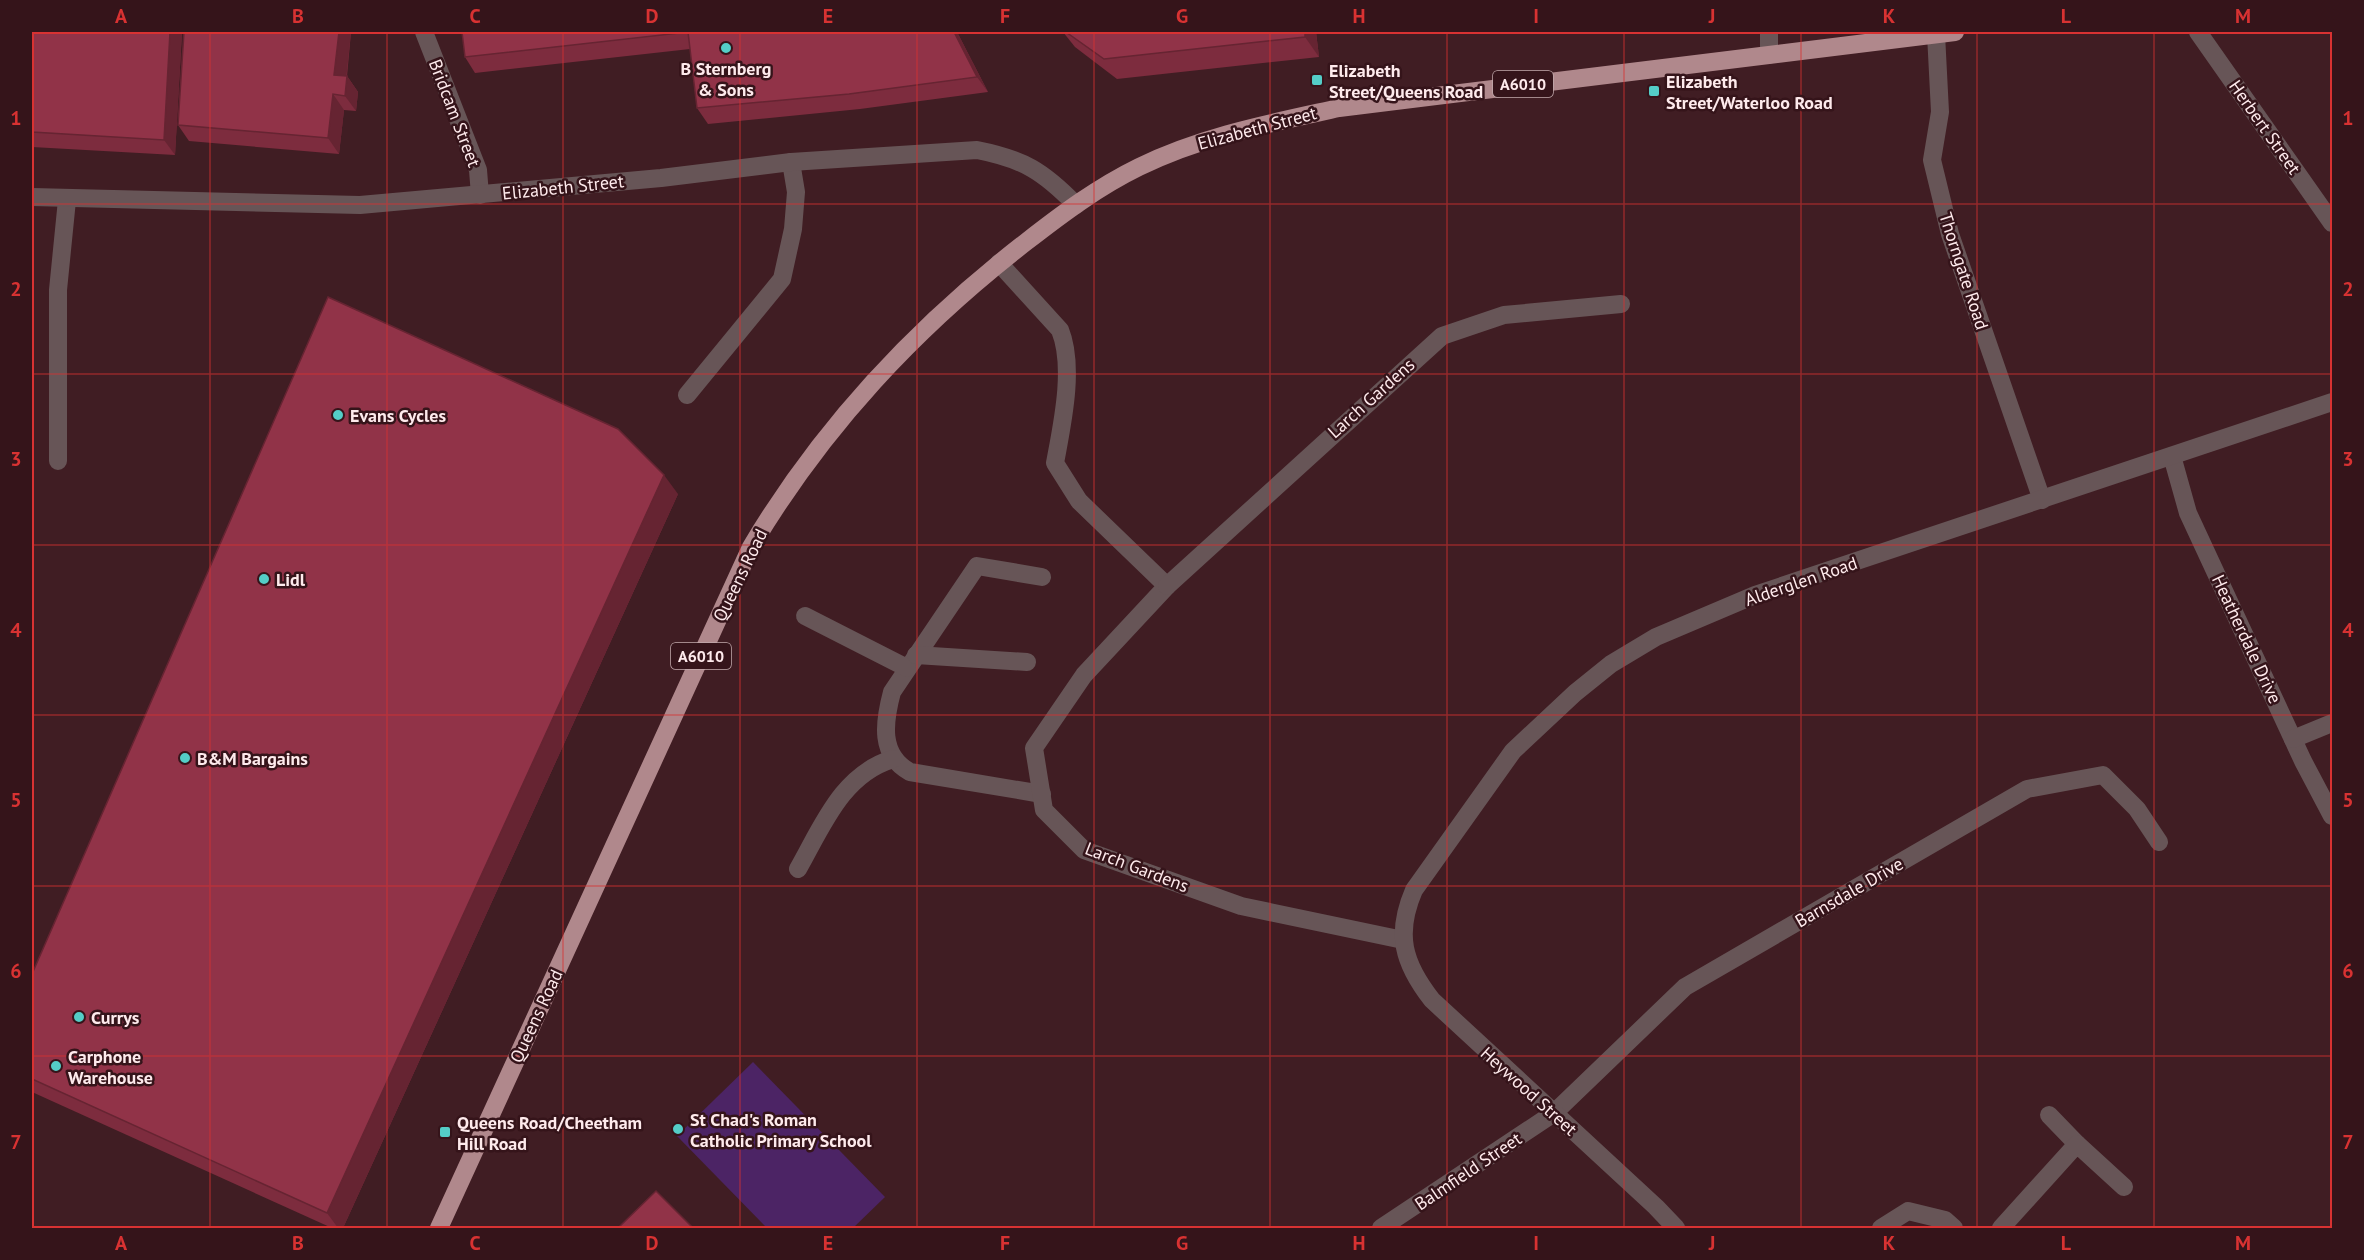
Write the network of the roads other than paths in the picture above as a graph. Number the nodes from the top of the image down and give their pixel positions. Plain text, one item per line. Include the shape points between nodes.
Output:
1 (424, 32) edge
2 (1769, 32) edge
3 (1955, 32) edge
4 (2198, 32) edge
5 (1936, 34) junction
6 (1769, 55) junction
7 (791, 162) junction
8 (1103, 185) joint
9 (480, 195) junction
10 (32, 197) edge
11 (67, 200) junction
12 (1076, 205) junction
13 (2332, 223) edge
14 (999, 263) junction
15 (1621, 304) dead end
16 (687, 395) dead end
17 (2332, 402) edge
18 (2172, 456) junction
19 (58, 461) dead end
20 (2042, 500) junction
21 (1042, 577) dead end
22 (1167, 586) junction
23 (805, 616) dead end
24 (912, 661) junction
25 (1027, 662) dead end
26 (2332, 723) edge
27 (2293, 739) junction
28 (892, 759) junction
29 (1042, 794) junction
30 (2332, 816) edge
31 (2159, 842) dead end
32 (798, 869) dead end
33 (1403, 939) junction
34 (1554, 1113) junction
35 (2049, 1115) dead end
36 (2077, 1144) junction
37 (2124, 1186) dead end
38 (439, 1228) edge
39 (1381, 1228) edge
40 (1676, 1228) edge
41 (1881, 1228) edge
42 (1954, 1228) edge
43 (2001, 1228) edge

1 - 9 street, Bridcam Street via 478,170
2 - 6 street
3 - 5 highway, Elizabeth Street / A6010
4 - 13 street, Herbert Street
5 - 6 highway, Elizabeth Street / A6010
5 - 20 street, Thorngate Road via 1940,112 1932,160 1950,234
6 - 8 highway, Elizabeth Street / A6010 via 1339,108 1243,129 1183,148
7 - 9 street, Elizabeth Street
7 - 12 street, Elizabeth Street via 977,150 1005,155 1034,167
7 - 16 street via 796,192 782,279
8 - 12 highway, Queens Road / A6010
9 - 11 street, Elizabeth Street via 360,205
10 - 11 street, Elizabeth Street
11 - 19 street via 58,290
12 - 14 highway, Queens Road / A6010
14 - 22 street via 1060,330 1066,344 1062,424 1055,464 1079,501
14 - 38 highway, Queens Road / A6010 via 892,361 828,432 781,496 751,547
15 - 22 street, Larch Gardens via 1504,315 1442,336
17 - 18 street, Alderglen Road
18 - 20 street, Alderglen Road
18 - 27 street, Heatherdale Drive via 2188,513
20 - 33 street, Alderglen Road via 1755,595 1656,637 1611,664 1513,751 1414,890 1404,913
21 - 24 street via 977,566
22 - 29 street, Larch Gardens via 1084,675 1034,748
23 - 24 street
24 - 25 street
24 - 28 street via 892,692 887,712 887,748
26 - 27 street
27 - 30 street, Heatherdale Drive
28 - 29 street via 910,772
28 - 32 street via 870,767 846,789
29 - 33 street, Larch Gardens via 1044,810 1084,850 1241,906
31 - 34 street, Barnsdale Drive via 2137,809 2103,775 2027,789 1685,987
33 - 34 street, Heywood Street via 1411,967 1432,1000
34 - 39 street, Balmfield Street
34 - 40 street, Heywood Street
35 - 36 street
36 - 37 street
36 - 43 street
41 - 42 street via 1908,1212 1945,1220

